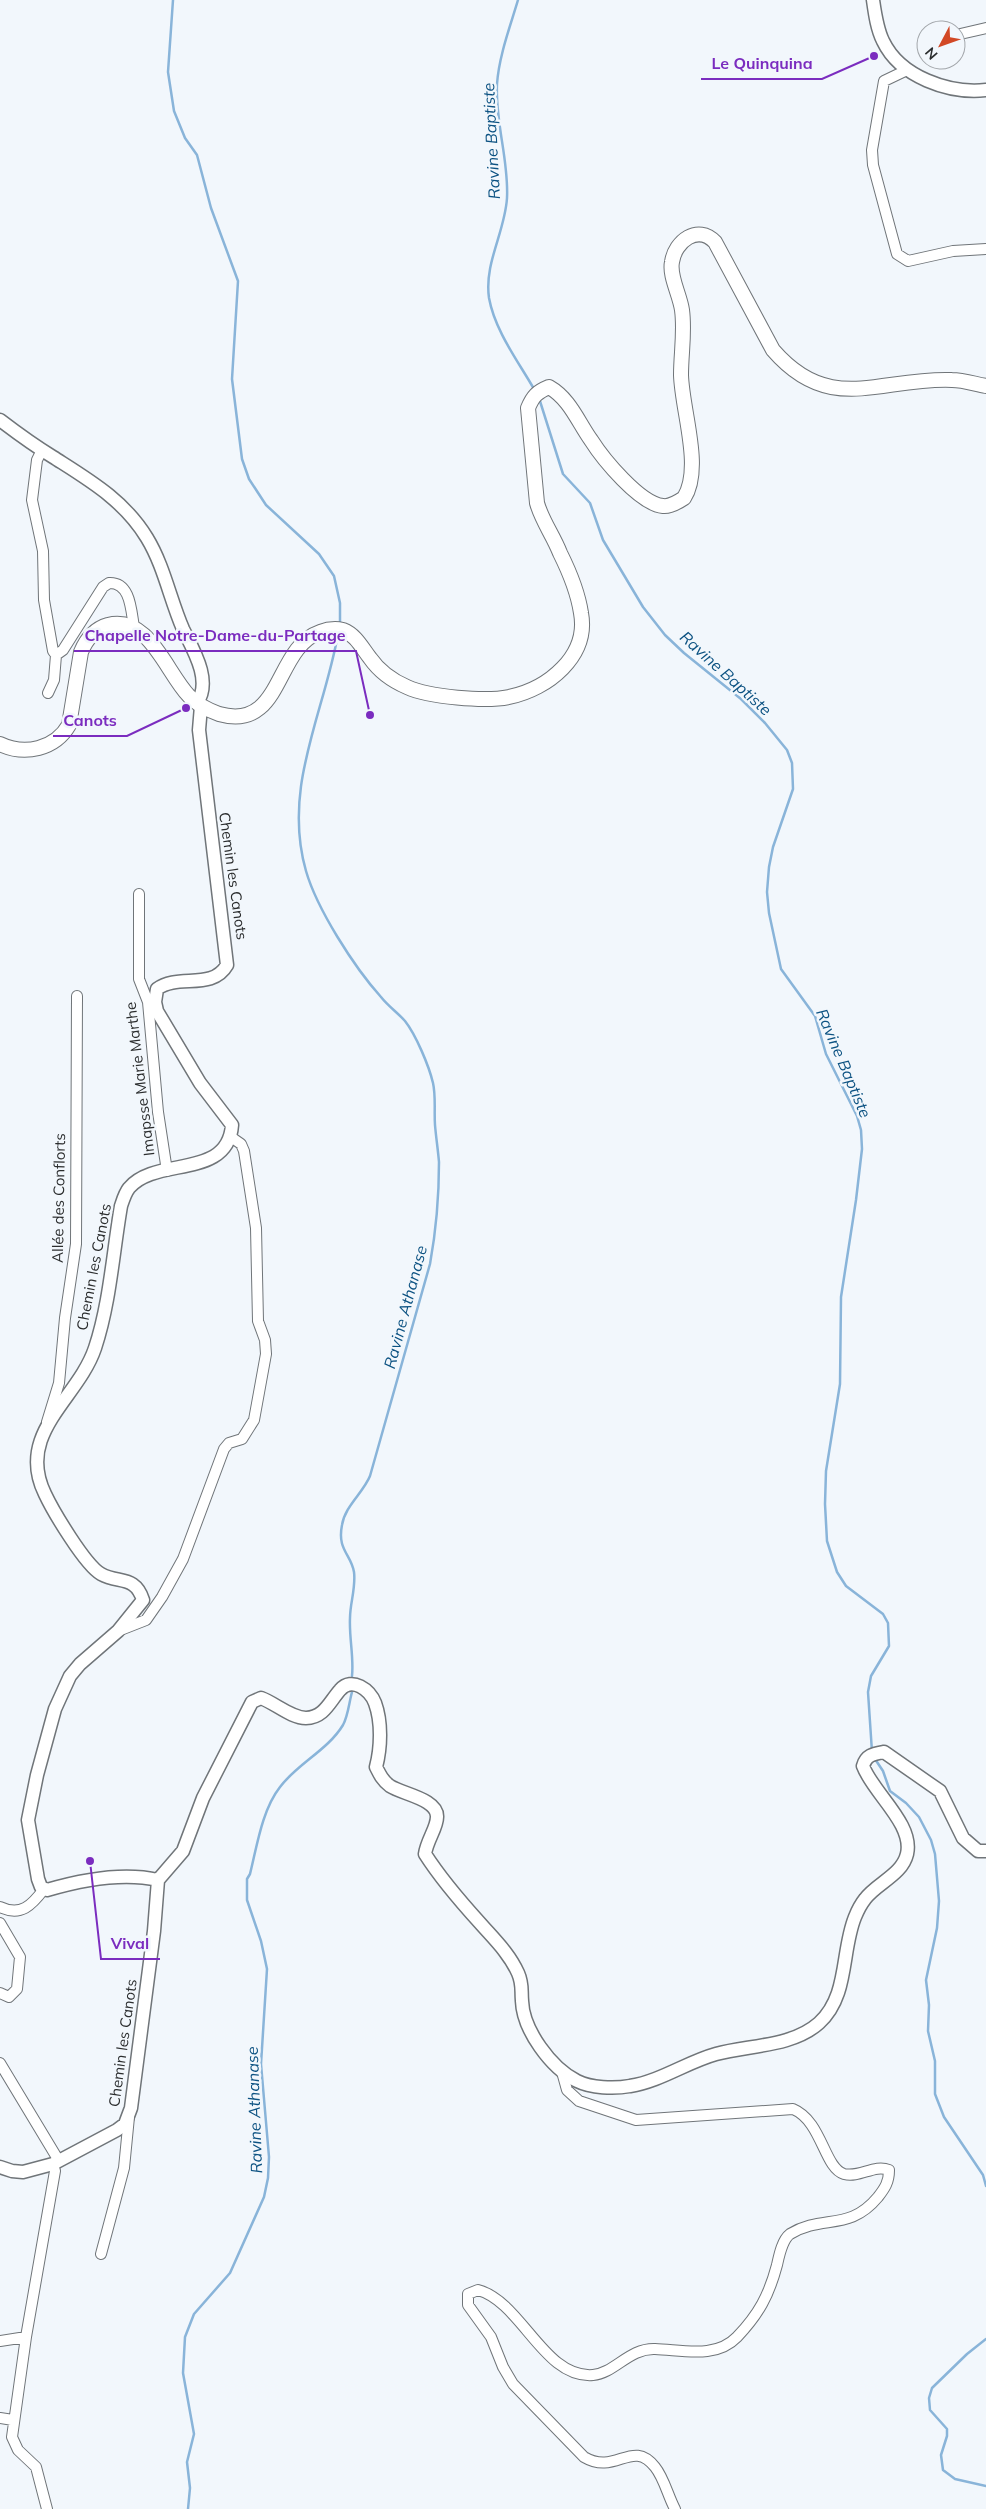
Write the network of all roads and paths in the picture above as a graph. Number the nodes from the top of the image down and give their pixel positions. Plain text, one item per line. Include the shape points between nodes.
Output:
1 (873, 0) edge
2 (986, 28) edge
3 (966, 33) edge
4 (907, 70) junction
5 (986, 90) edge
6 (986, 249) edge
7 (986, 386) edge
8 (0, 420) edge
9 (42, 450) junction
10 (134, 627) junction
11 (56, 655) junction
12 (48, 693) dead end
13 (199, 705) junction
14 (0, 744) edge
15 (139, 894) dead end
16 (77, 996) dead end
17 (231, 1137) junction
18 (167, 1171) junction
19 (45, 1428) junction
20 (118, 1631) junction
21 (986, 1851) edge
22 (158, 1880) junction
23 (44, 1889) junction
24 (0, 1907) edge
25 (0, 1924) edge
26 (0, 1994) edge
27 (0, 2063) edge
28 (562, 2072) junction
29 (129, 2116) junction
30 (56, 2163) junction
31 (0, 2167) edge
32 (101, 2254) dead end
33 (26, 2337) junction
34 (0, 2341) edge
35 (0, 2418) edge
36 (13, 2420) junction
37 (47, 2509) edge
38 (676, 2509) edge

1 - 4 street via 883,42
2 - 3 street
4 - 5 street via 941,85 962,90
4 - 6 street via 884,81 872,150 873,165 897,254 908,261 953,251
7 - 13 main road via 953,380 842,390 821,386 801,376 773,350 715,242 709,236 696,234 685,238 674,251 671,264 684,320 681,373 692,480 684,498 664,506 651,503 635,491 592,443 572,409 549,387 533,396 528,408 534,492 539,510 560,552 581,613 582,634 569,664 546,681 517,695 467,700 409,688 390,678 355,638 345,631 330,628 299,645 269,698 255,713 230,716
8 - 9 street
9 - 11 street via 37,460 32,500 43,551 44,610
9 - 13 street via 112,497 146,537 162,569 197,660 204,687
10 - 11 street via 126,593 121,586 109,583 103,587 63,650
10 - 13 main road
10 - 14 main road via 120,624 105,626 85,642 69,725 57,740 38,749 27,750
11 - 12 street via 54,680
13 - 17 street, Chemin les Canots via 199,730 227,965 223,973 213,979 164,984 157,990 155,1002 200,1084 232,1125
15 - 18 street, Imapsse Marie Marthe via 139,979 148,1002
16 - 19 street, Allée des Conflorts via 76,1244 59,1383
17 - 18 street, Chemin les Canots via 227,1147 206,1160
17 - 20 street via 241,1144 244,1151 256,1228 258,1321 266,1354 254,1420 242,1439 229,1443 224,1449 183,1560 162,1597 146,1620
18 - 19 street, Chemin les Canots via 145,1177 129,1188 125,1195 95,1347
19 - 20 street, Chemin les Canots via 36,1464 44,1492 61,1522 93,1568 101,1574 128,1581 139,1589 143,1600
20 - 23 street, Chemin les Canots via 70,1676 44,1744 28,1820 38,1880
21 - 28 street via 978,1851 964,1838 940,1791 884,1752 872,1754 865,1758 862,1766 902,1827 907,1853 901,1867 864,1899 854,1918 839,1990 820,2022 786,2040 716,2054 629,2087 592,2086
22 - 23 street via 115,1878
22 - 28 street via 183,1851 203,1798 252,1702 261,1698 298,1717 308,1718 327,1708 340,1688 361,1685 375,1704 380,1754 376,1767 383,1781 430,1804 435,1810 437,1817 426,1842 425,1854 464,1905 503,1948 523,1988 522,2001 528,2025 550,2061
22 - 29 street, Chemin les Canots
23 - 24 street via 31,1906 23,1910
25 - 26 street via 20,1957 16,1989 9,1997
27 - 30 street
28 - 38 street via 566,2090 579,2101 636,2120 793,2110 811,2122 836,2168 844,2174 882,2167 889,2170 885,2188 866,2211 843,2221 809,2225 788,2236 780,2251 771,2287 755,2318 720,2350 645,2349 605,2372 579,2374 552,2359 509,2309 489,2293 478,2290 468,2294 468,2305 491,2336 503,2367 514,2384 584,2457 595,2463 607,2464 634,2454 644,2456 656,2468
29 - 30 street, Chemin les Canots via 117,2130
29 - 32 street via 124,2168
30 - 31 street, Chemin les Canots via 23,2172
30 - 33 street
33 - 34 street
33 - 36 street
35 - 36 street
36 - 37 street via 14,2445 36,2467

